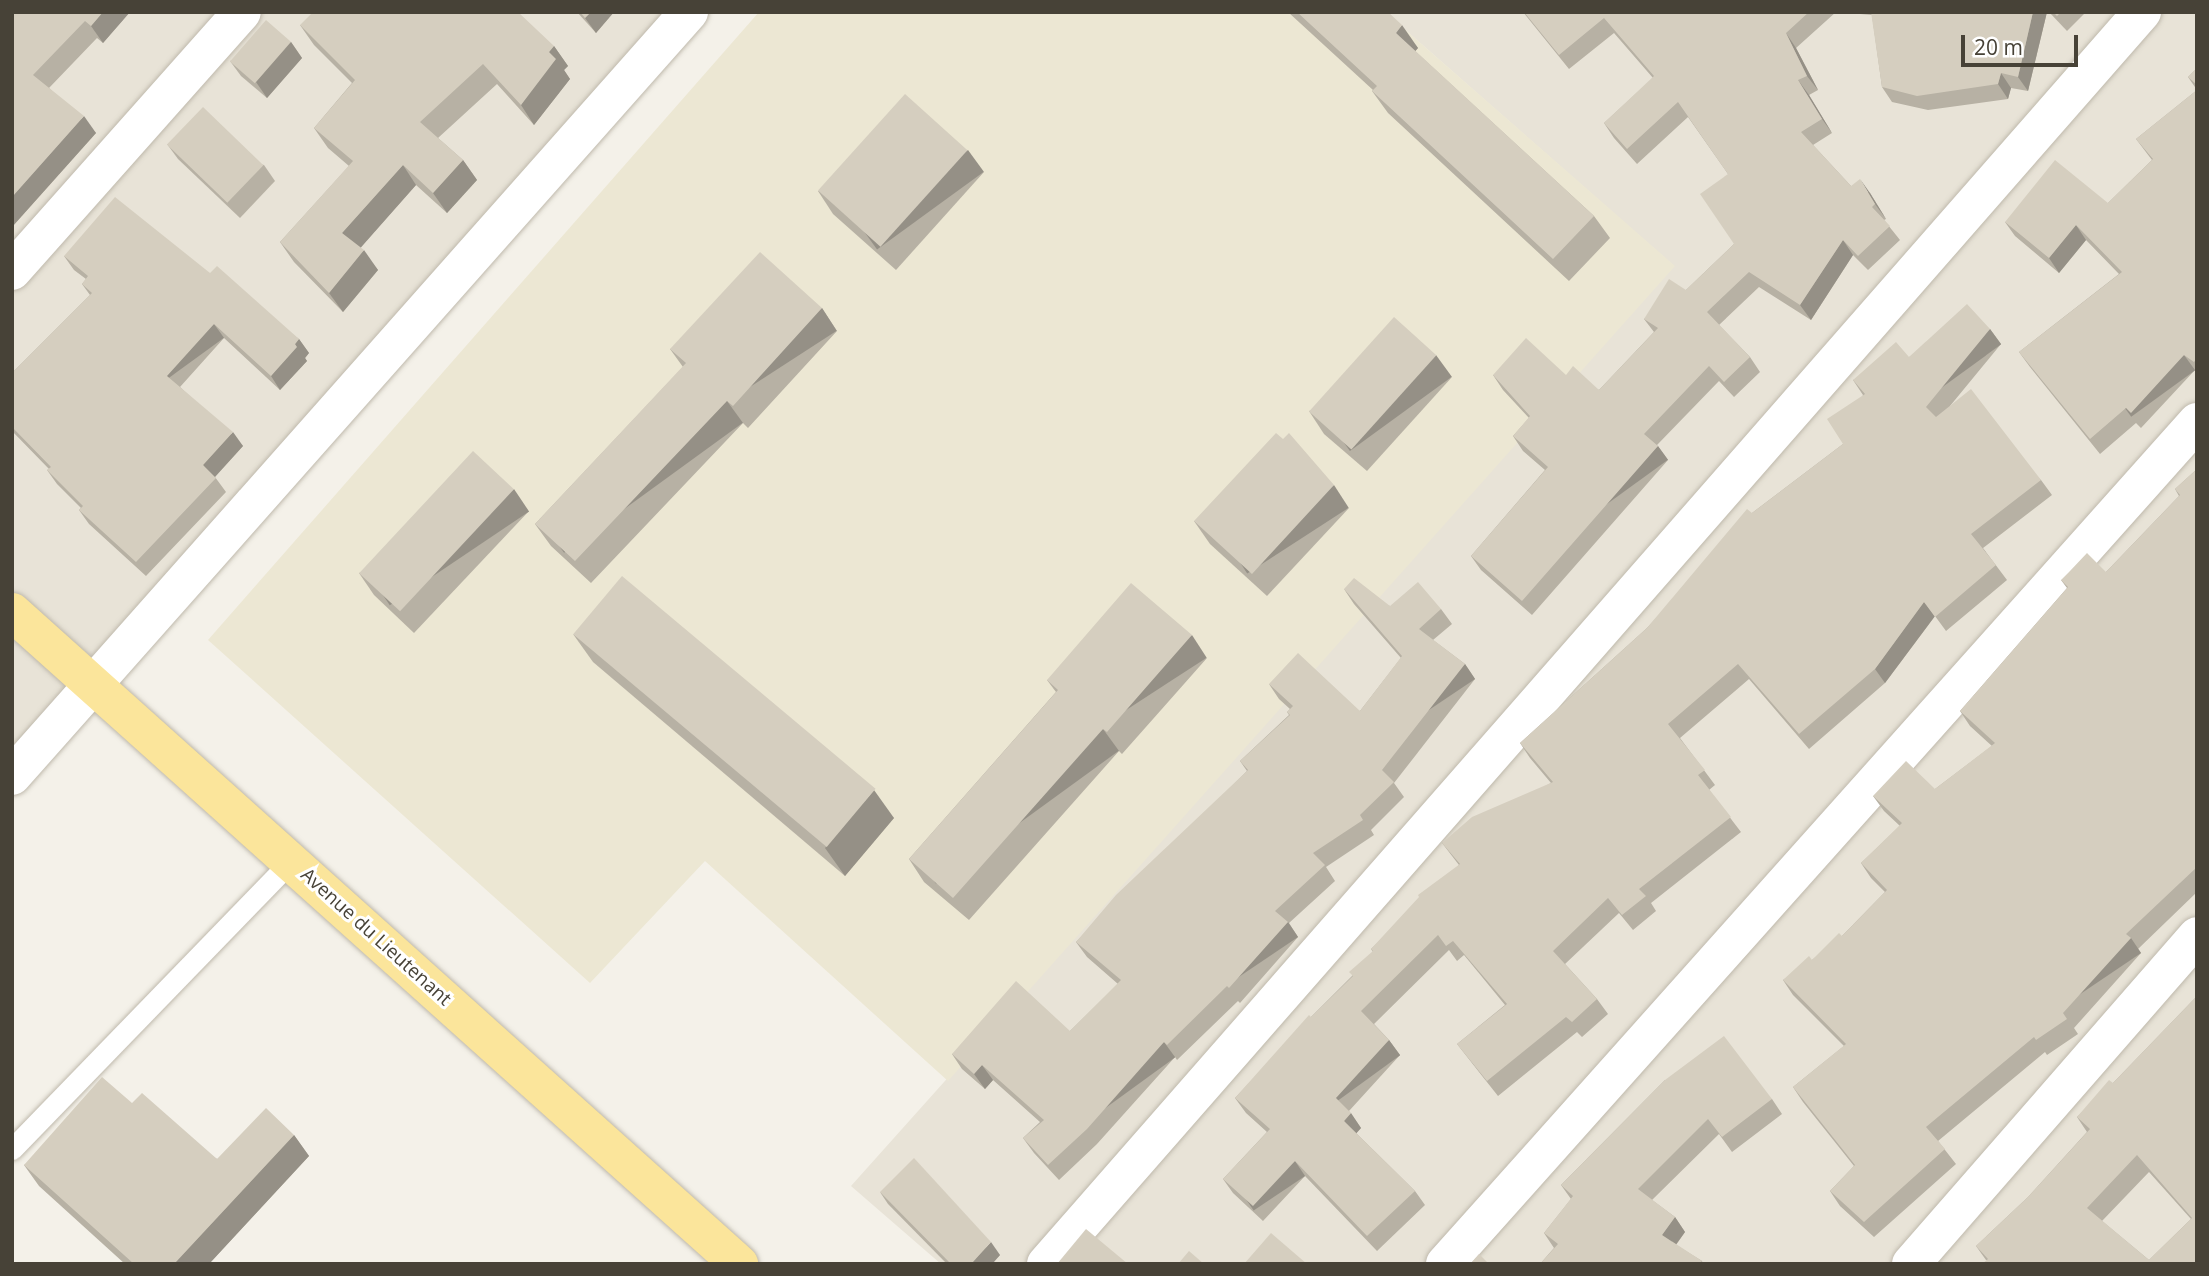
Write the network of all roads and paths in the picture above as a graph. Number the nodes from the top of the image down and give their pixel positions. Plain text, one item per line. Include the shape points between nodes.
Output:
1 (242, 12) edge
2 (689, 12) edge
3 (2141, 12) edge
4 (12, 271) edge
5 (2197, 422) edge
6 (12, 612) edge
7 (93, 683) junction
8 (12, 776) edge
9 (291, 861) junction
10 (2197, 936) edge
11 (12, 1149) edge
12 (739, 1264) edge
13 (1046, 1264) edge
14 (1445, 1264) edge
15 (1911, 1264) edge

1 - 4 street
2 - 7 street
3 - 13 street
5 - 14 street
6 - 7 main road, Avenue du Lieutenant
7 - 8 street
7 - 9 main road, Avenue du Lieutenant
9 - 11 lane
9 - 12 main road, Avenue du Lieutenant
10 - 15 street

